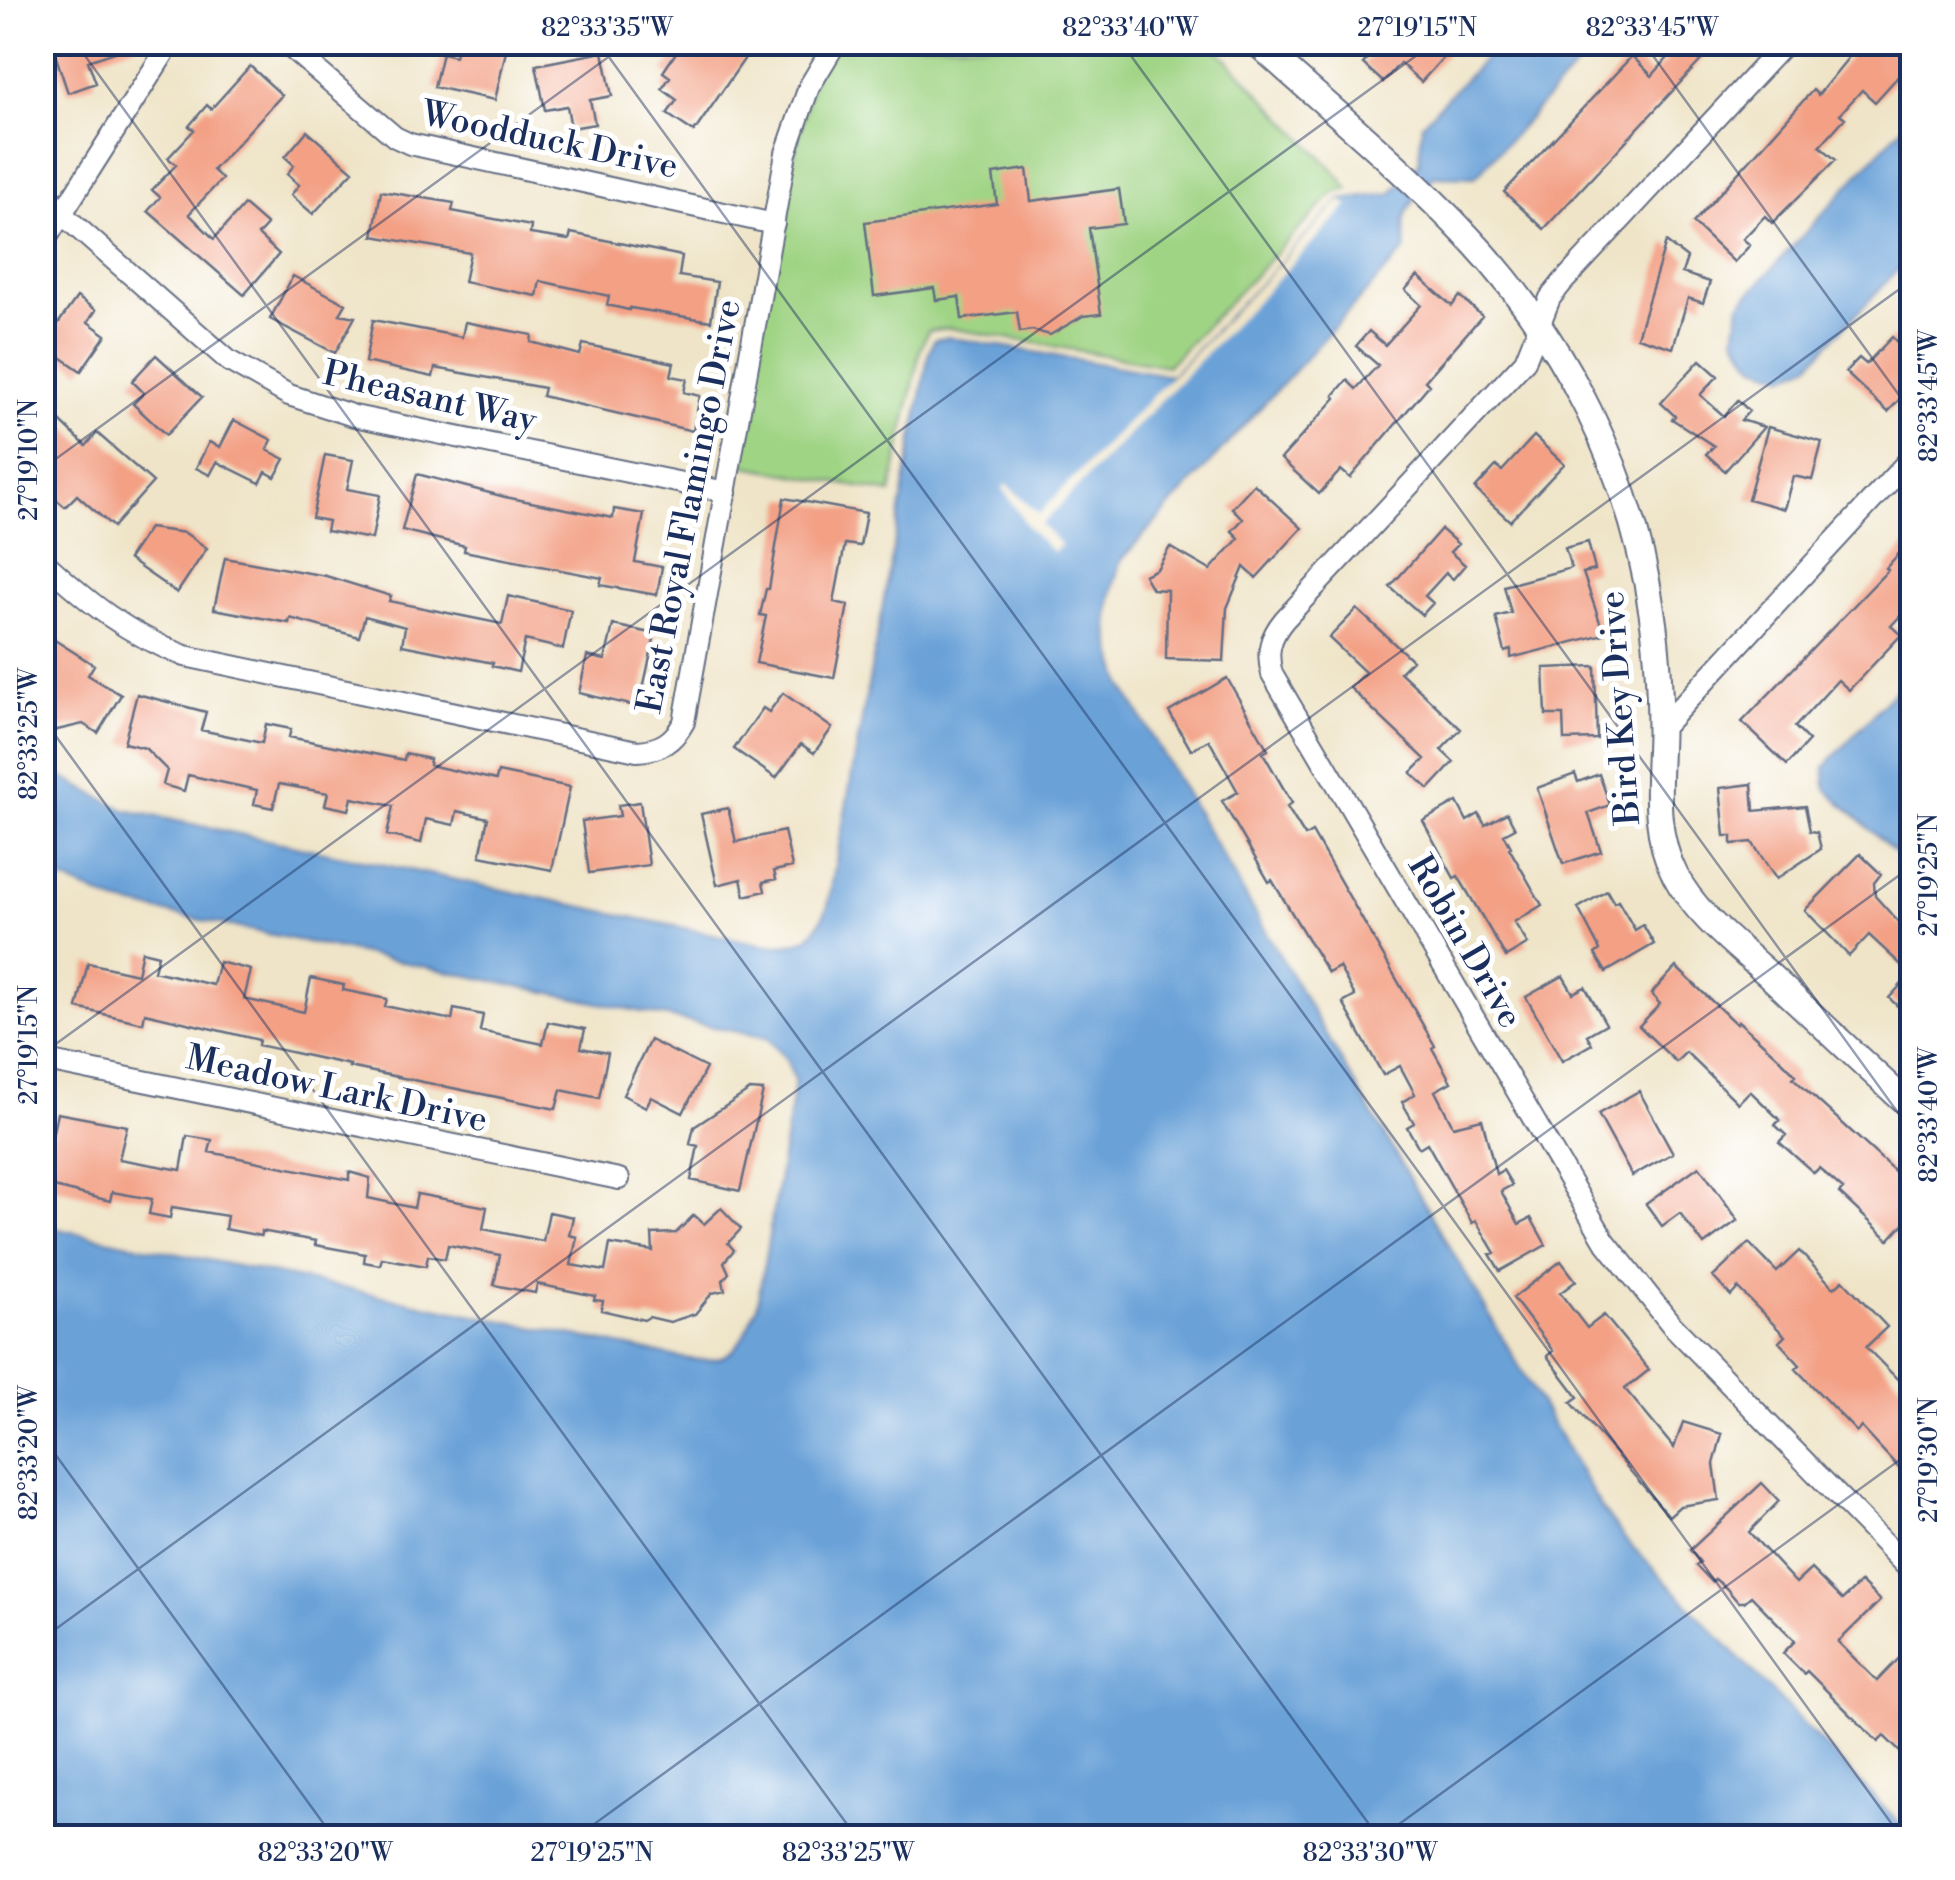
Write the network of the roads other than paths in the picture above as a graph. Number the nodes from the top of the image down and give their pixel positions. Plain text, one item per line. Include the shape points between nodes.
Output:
1 (172, 42) edge
2 (284, 42) edge
3 (836, 42) edge
4 (1256, 42) edge
5 (1786, 42) edge
6 (42, 186) edge
7 (62, 214) junction
8 (774, 224) junction
9 (42, 245) edge
10 (1539, 325) junction
11 (1912, 458) edge
12 (726, 492) junction
13 (42, 560) edge
14 (1660, 730) junction
15 (42, 1060) edge
16 (1912, 1108) edge
17 (619, 1179) dead end
18 (1912, 1572) edge

1 - 7 street
2 - 8 street, Woodduck Drive via 410,144
3 - 8 street, East Royal Flamingo Drive via 800,107
4 - 10 street, Bird Key Drive via 1468,236
5 - 10 street, Robin Drive via 1562,283
6 - 7 street, Pheasant Way
7 - 9 street
7 - 12 street, Pheasant Way via 230,361 289,395 354,416
8 - 12 street, East Royal Flamingo Drive
10 - 14 street, Bird Key Drive via 1586,406 1629,508 1653,616
10 - 18 street, Robin Drive via 1525,361 1275,631 1272,674 1604,1240 1671,1324
11 - 14 street
12 - 13 street, East Royal Flamingo Drive via 684,722 665,746 652,750 185,656 121,626
14 - 16 street, Bird Key Drive via 1659,824 1687,895
15 - 17 street, Meadow Lark Drive

